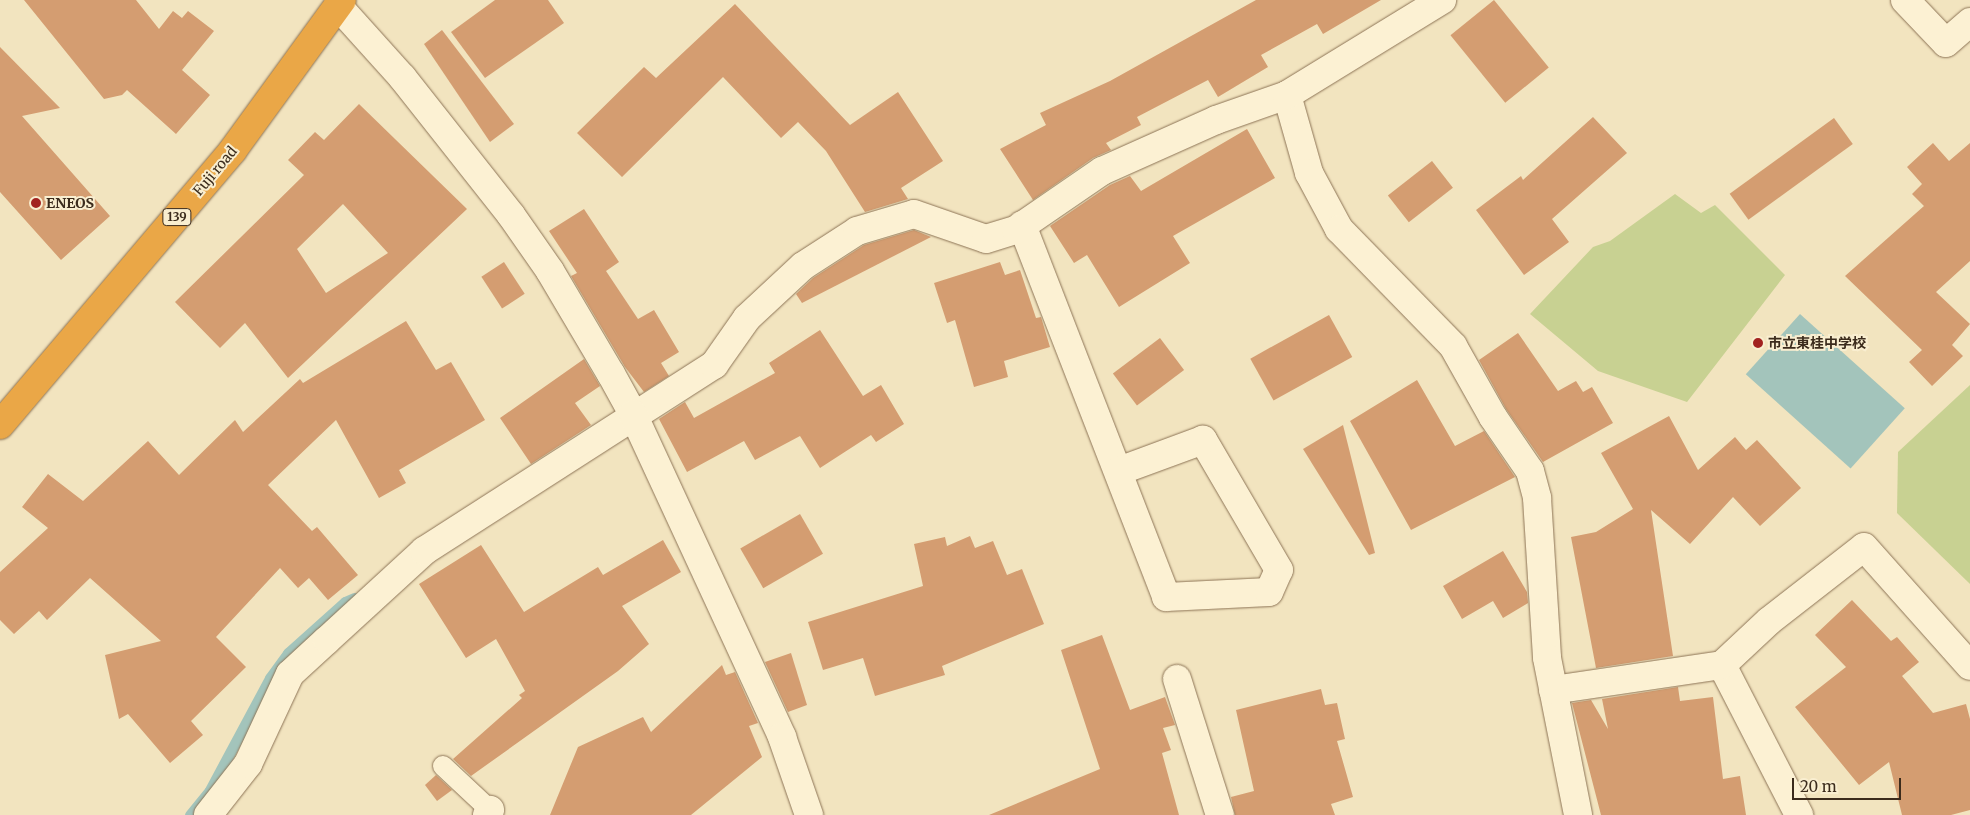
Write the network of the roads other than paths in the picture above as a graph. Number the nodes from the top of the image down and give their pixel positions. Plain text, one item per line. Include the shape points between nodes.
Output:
1 (1442, 0) edge
2 (1906, 0) edge
3 (340, 3) edge
4 (1970, 22) edge
5 (1288, 95) junction
6 (1022, 225) junction
7 (633, 414) junction
8 (0, 425) edge
9 (1119, 471) junction
10 (1722, 665) junction
11 (1970, 666) edge
12 (1177, 679) dead end
13 (1553, 690) junction
14 (444, 766) dead end
15 (488, 813) edge
16 (208, 815) edge
17 (809, 815) edge
18 (1220, 815) edge
19 (1578, 815) edge
20 (1799, 815) edge

1 - 5 street
2 - 4 street via 1946,43
3 - 7 street via 511,215 550,270
3 - 8 highway, Fuji road / 139 via 234,150
5 - 6 street via 1216,120 1102,171
5 - 13 street via 1309,173 1339,229 1453,346 1493,417 1530,472 1537,498 1547,658
6 - 7 street via 986,239 914,214 857,231 803,266 747,318 714,365
6 - 9 street
7 - 16 street via 424,551 290,674 248,764
7 - 17 street via 782,737
9 - 9 street via 1166,597 1269,592 1279,570 1203,440
10 - 11 street via 1768,621 1864,547
10 - 13 street
10 - 20 street
12 - 18 street
13 - 19 street
14 - 15 lane

